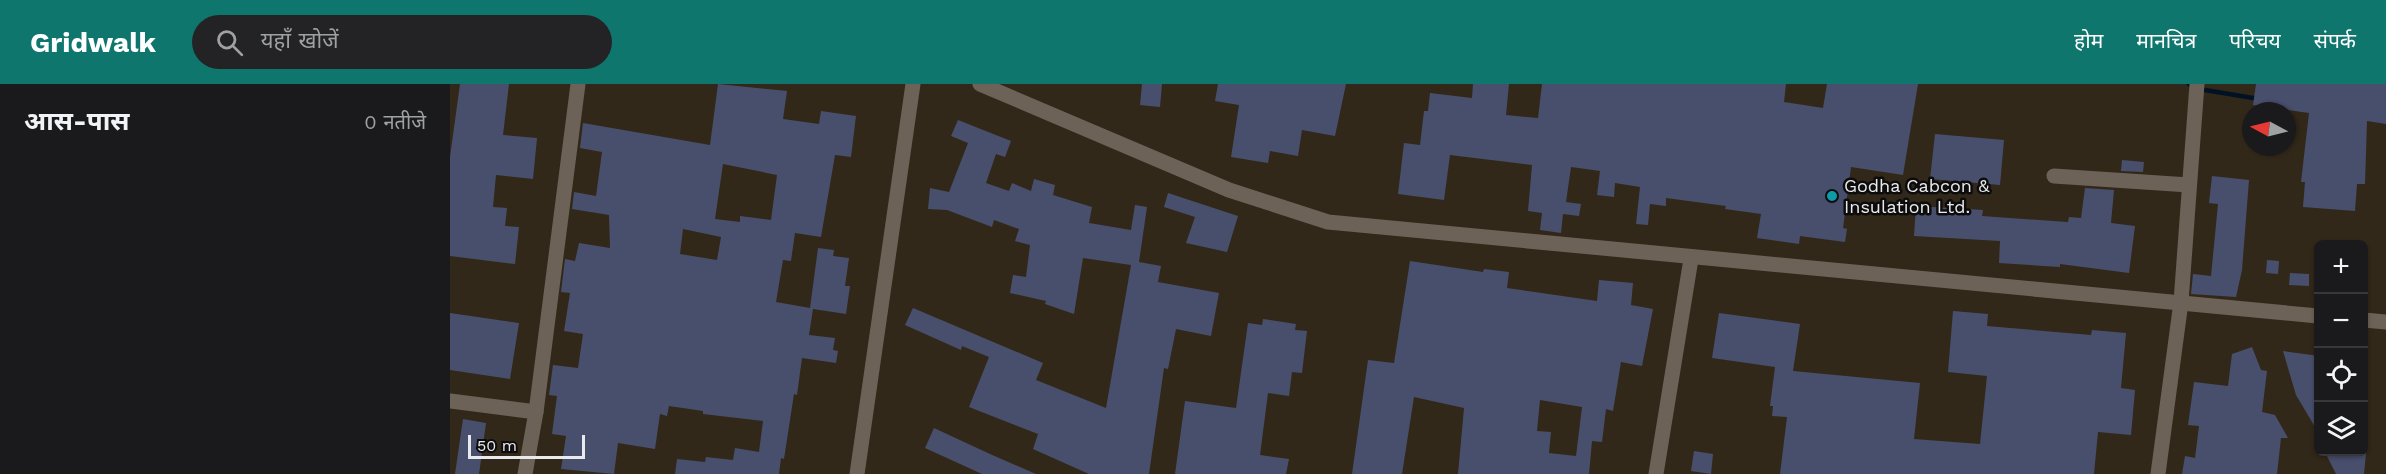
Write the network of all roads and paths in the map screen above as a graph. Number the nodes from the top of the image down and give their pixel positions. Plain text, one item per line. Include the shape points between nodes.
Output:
1 (578, 84) edge
2 (913, 84) edge
3 (980, 84) edge
4 (2197, 84) edge
5 (2054, 176) dead end
6 (2189, 184) junction
7 (1691, 259) junction
8 (2181, 302) junction
9 (2314, 316) edge
10 (2368, 320) edge
11 (2386, 322) edge
12 (450, 401) edge
13 (536, 412) junction
14 (525, 474) edge
15 (857, 474) edge
16 (1656, 474) edge
17 (2158, 474) edge

1 - 13 street
2 - 15 street
3 - 7 street via 1229,190 1328,222
4 - 6 street
5 - 6 street
6 - 8 street
7 - 8 street
7 - 16 street
8 - 9 street
8 - 17 street
10 - 11 street
12 - 13 street
13 - 14 street

